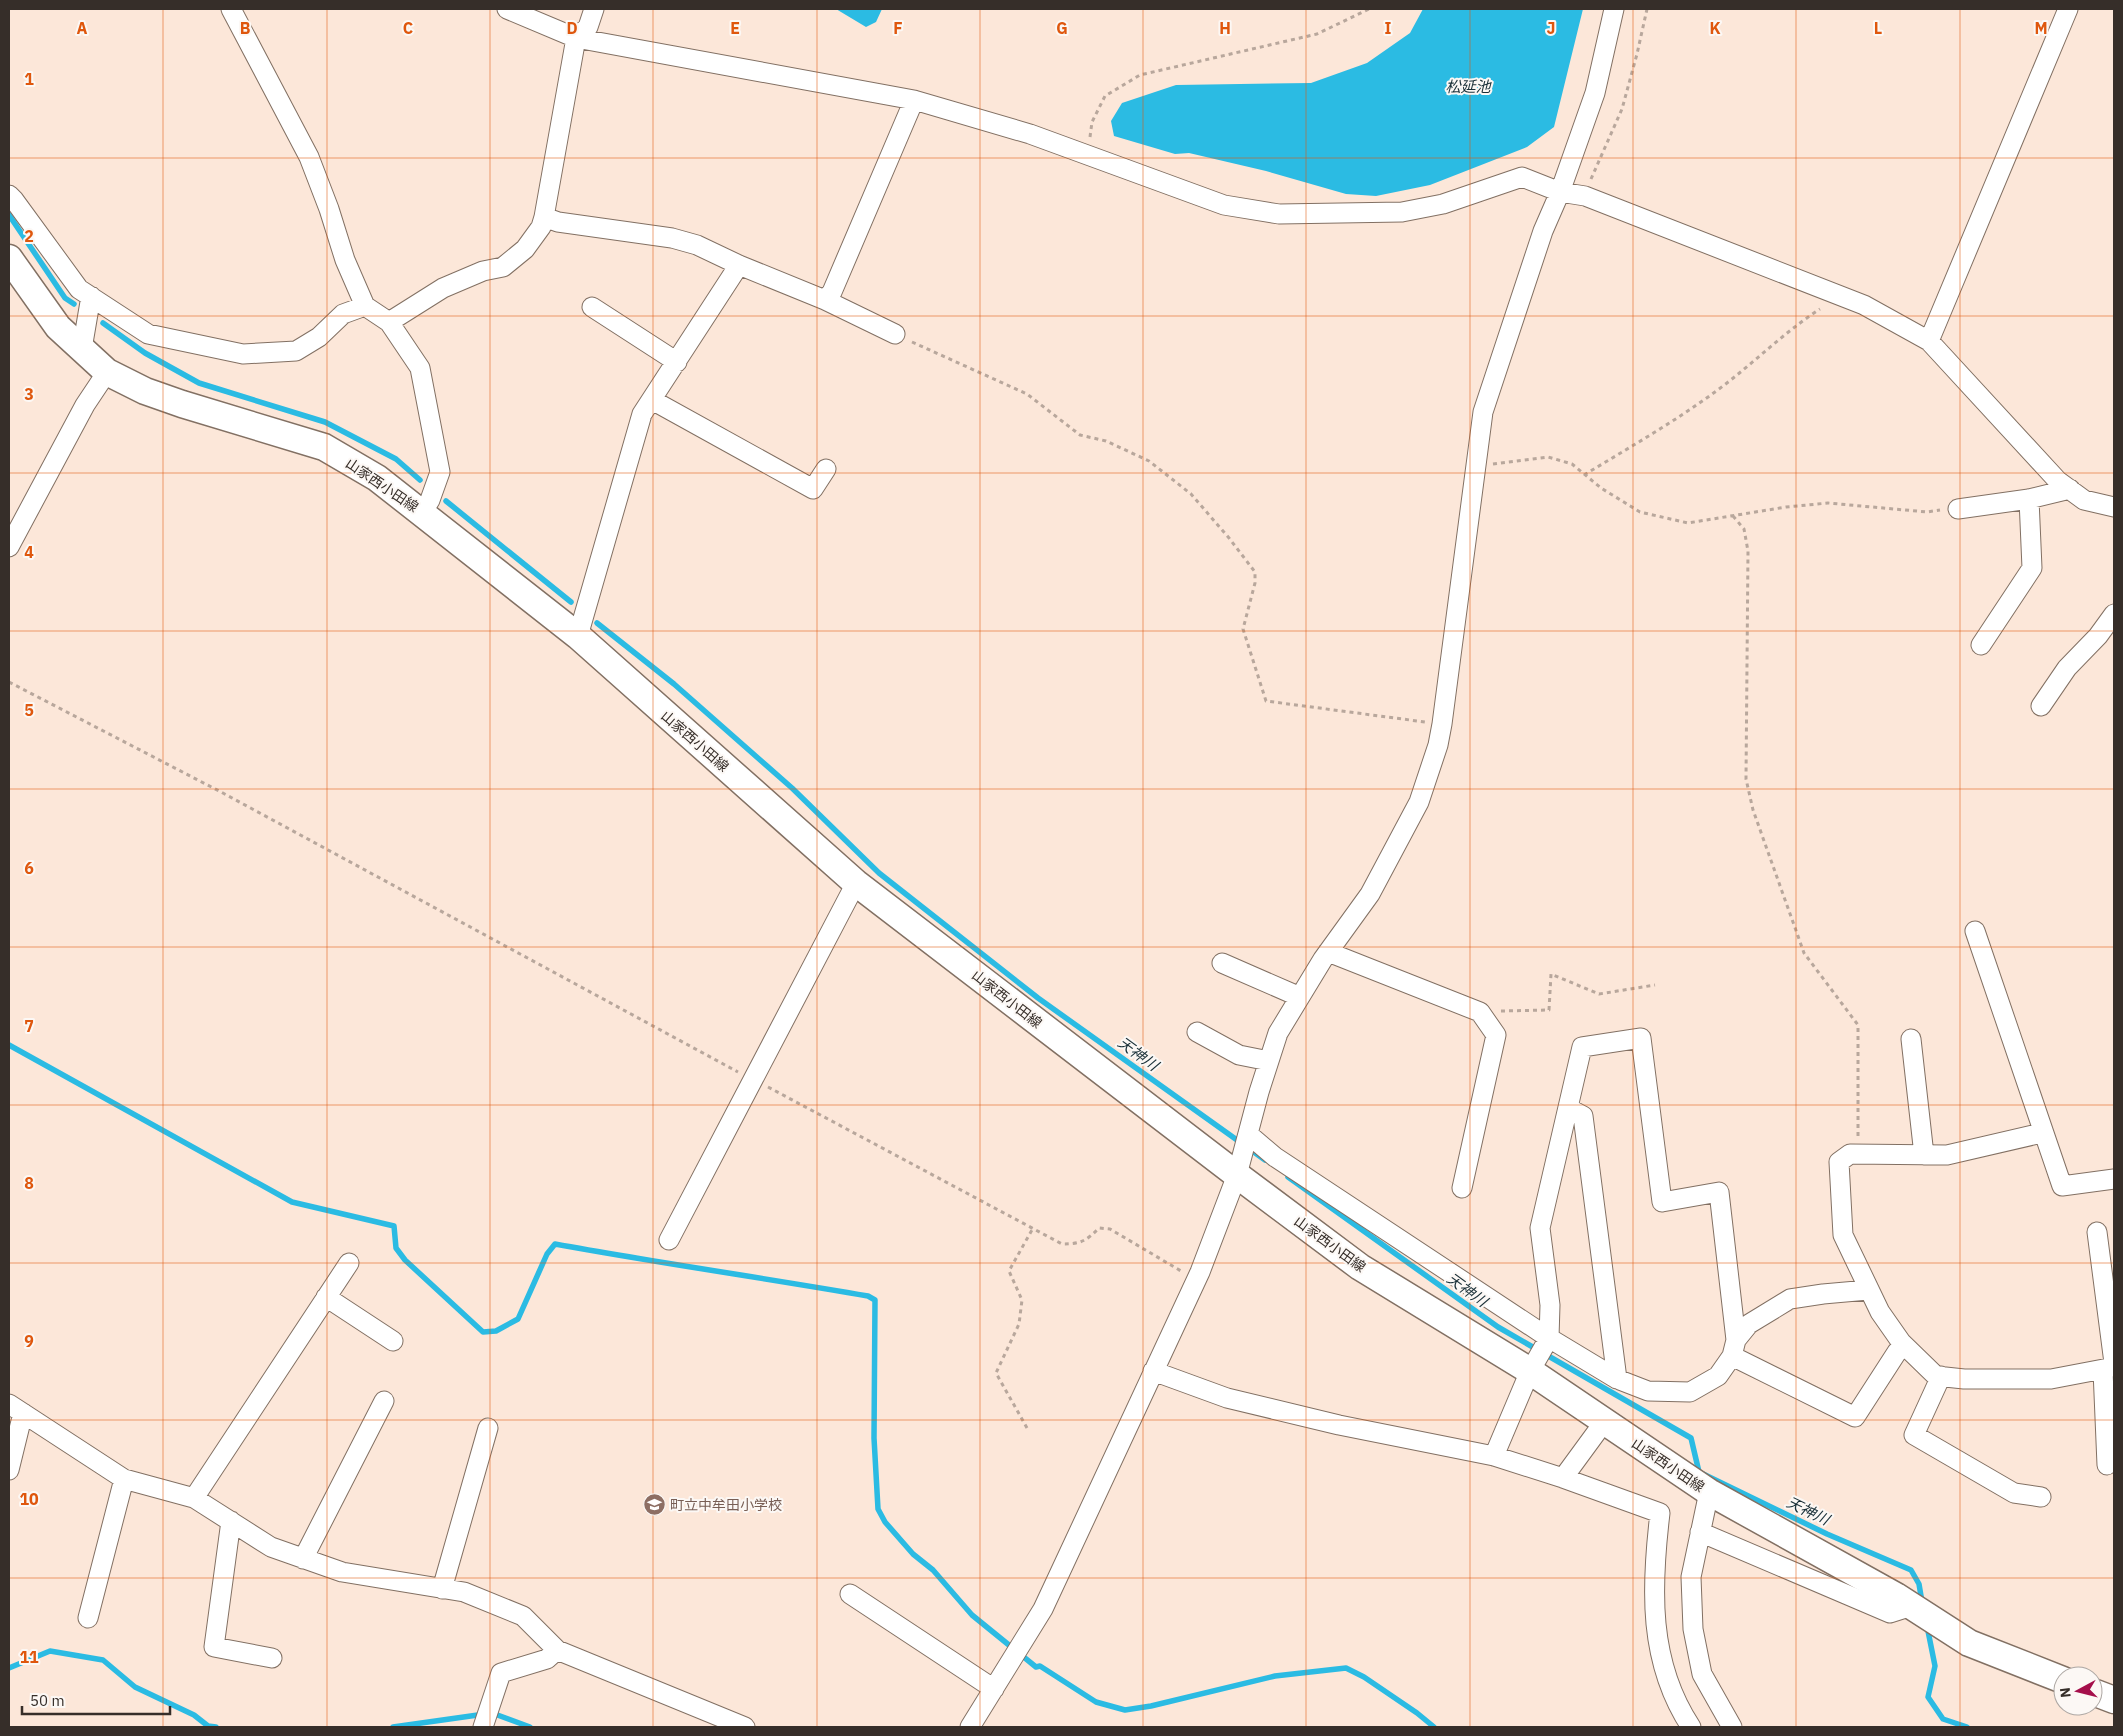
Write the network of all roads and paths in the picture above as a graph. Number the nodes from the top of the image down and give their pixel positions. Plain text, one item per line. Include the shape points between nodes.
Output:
1 (231, 9) edge
2 (507, 9) edge
3 (594, 9) edge
4 (1369, 9) edge
5 (1614, 9) edge
6 (1647, 9) edge
7 (2068, 9) edge
8 (576, 38) junction
9 (914, 100) junction
10 (1088, 155) junction
11 (1560, 192) junction
12 (9, 196) edge
13 (1586, 196) junction
14 (544, 217) junction
15 (16, 218) edge
16 (9, 258) edge
17 (739, 265) junction
18 (91, 296) junction
19 (1841, 296) junction
20 (825, 300) junction
21 (365, 306) junction
22 (592, 307) dead end
23 (389, 322) junction
24 (895, 334) joint
25 (1928, 341) junction
26 (82, 349) junction
27 (676, 362) junction
28 (108, 372) junction
29 (652, 400) junction
30 (1477, 466) junction
31 (826, 469) dead end
32 (1584, 474) junction
33 (2070, 489) junction
34 (2029, 499) junction
35 (2114, 507) edge
36 (1958, 509) joint
37 (422, 513) junction
38 (1733, 516) junction
39 (9, 547) edge
40 (2114, 614) edge
41 (578, 636) junction
42 (1981, 645) dead end
43 (9, 682) edge
44 (2041, 706) dead end
45 (1442, 724) junction
46 (856, 883) junction
47 (1975, 931) dead end
48 (1328, 952) junction
49 (1222, 963) dead end
50 (1655, 985) dead end
51 (1300, 997) junction
52 (1480, 1012) junction
53 (1197, 1032) dead end
54 (1911, 1038) dead end
55 (1268, 1061) junction
56 (752, 1079) junction
57 (1568, 1108) junction
58 (2042, 1132) junction
59 (1248, 1134) junction
60 (1858, 1154) junction
61 (1924, 1155) junction
62 (1237, 1175) junction
63 (2114, 1179) edge
64 (1462, 1188) dead end
65 (1032, 1228) junction
66 (2097, 1232) dead end
67 (669, 1240) dead end
68 (349, 1263) dead end
69 (1200, 1272) junction
70 (1868, 1290) junction
71 (326, 1297) junction
72 (1549, 1338) junction
73 (393, 1341) dead end
74 (1904, 1345) junction
75 (1734, 1348) junction
76 (2111, 1367) edge
77 (1530, 1371) junction
78 (1152, 1372) junction
79 (1941, 1376) junction
80 (1617, 1379) junction
81 (384, 1401) dead end
82 (16, 1408) edge
83 (1604, 1422) junction
84 (488, 1428) dead end
85 (1027, 1428) dead end
86 (1494, 1456) junction
87 (2107, 1465) dead end
88 (9, 1470) edge
89 (1563, 1478) junction
90 (124, 1479) junction
91 (1709, 1492) junction
92 (2041, 1497) dead end
93 (194, 1498) junction
94 (231, 1521) junction
95 (1700, 1532) junction
96 (303, 1558) junction
97 (442, 1589) junction
98 (850, 1594) dead end
99 (1912, 1606) junction
100 (88, 1618) dead end
101 (558, 1650) junction
102 (272, 1658) dead end
103 (2053, 1676) edge
104 (994, 1689) junction
105 (482, 1727) edge
106 (745, 1727) edge
107 (970, 1727) edge
108 (1691, 1727) edge
109 (1732, 1727) edge

1 - 21 street via 309,157 345,260
2 - 8 street
3 - 8 street via 588,27
4 - 10 path via 1317,34 1140,75 1105,96 1092,122
5 - 11 street via 1595,93
6 - 13 path via 1622,110
7 - 25 street
8 - 9 street
8 - 14 street
9 - 10 street via 1030,134
9 - 20 street via 832,292
10 - 11 street via 1224,205 1279,214 1402,212 1443,204 1522,177
11 - 13 street
11 - 30 street via 1543,232 1483,412
12 - 15 street
13 - 19 street
14 - 17 street via 558,222 672,238 697,245
14 - 23 street via 525,249 503,267 483,271 443,288
15 - 18 street via 79,289
16 - 26 main road, 山家西小田線 via 58,327
17 - 20 street
17 - 27 street
18 - 21 street via 148,334 243,354 296,351 319,337 343,314
18 - 26 street
19 - 25 street via 1864,305
19 - 32 path via 1795,325 1721,388 1681,417
20 - 24 street
21 - 23 street
22 - 27 street
23 - 37 street via 420,368 440,472
24 - 45 path via 1027,394 1080,435 1106,441 1149,461 1191,494 1255,572 1243,629 1266,701
25 - 33 street via 2058,481
26 - 28 main road, 山家西小田線
27 - 29 street
28 - 37 main road, 山家西小田線 via 145,391 182,404 324,447 377,478
28 - 39 street via 85,405
29 - 31 street via 813,489
29 - 41 street via 642,414
30 - 32 path via 1548,458 1572,464
30 - 45 street
32 - 38 path via 1600,488 1640,512 1688,523
33 - 34 street
33 - 35 street via 2084,500
34 - 36 street
34 - 42 street via 2032,568
36 - 38 path via 1927,512 1828,503
37 - 41 main road, 山家西小田線
38 - 60 path via 1744,529 1748,551 1746,780 1753,810 1804,953 1858,1025
40 - 44 street via 2067,668
41 - 46 main road, 山家西小田線
43 - 56 path via 221,792
45 - 48 street via 1420,802 1370,894
46 - 56 street
46 - 62 main road, 山家西小田線
47 - 58 street
48 - 51 street
48 - 52 street
49 - 51 street
50 - 52 path via 1599,994 1552,974 1549,1010
51 - 55 street via 1278,1033
52 - 64 street via 1496,1036
53 - 55 street via 1239,1055
54 - 61 street
55 - 59 street
56 - 65 path
56 - 67 street
57 - 72 street via 1540,1228 1550,1304
57 - 75 street via 1582,1047 1641,1038 1662,1202 1719,1192
57 - 80 street via 1583,1116
58 - 61 street via 1947,1155
58 - 63 street via 2062,1186
59 - 62 street
59 - 72 street via 1275,1157
60 - 61 street
60 - 70 street via 1850,1154 1839,1162 1841,1218 1843,1235
62 - 69 street
62 - 77 main road, 山家西小田線 via 1360,1267
65 - 69 path via 1062,1244 1077,1244 1099,1228 1110,1229 1182,1272
65 - 85 path via 1009,1271 1022,1300 1019,1324 996,1373
66 - 76 street
68 - 71 street
69 - 78 street
70 - 74 street
70 - 75 street via 1790,1299 1749,1324
71 - 73 street
71 - 93 street
72 - 77 street
72 - 80 street
74 - 75 street via 1896,1352 1855,1417
74 - 79 street via 1936,1376
75 - 80 street via 1718,1376 1690,1392 1648,1392
76 - 79 street via 2051,1379 1964,1380
76 - 87 street
77 - 83 main road, 山家西小田線
77 - 86 street
78 - 86 street via 1236,1400 1339,1425
78 - 104 street via 1043,1609
79 - 92 street via 1914,1435 2014,1492
81 - 96 street
82 - 88 street
82 - 90 street
83 - 89 street
83 - 91 main road, 山家西小田線
84 - 97 street
86 - 89 street
89 - 108 street via 1660,1513 1654,1566 1655,1619 1664,1672 1678,1708
90 - 93 street
90 - 100 street
91 - 95 street
91 - 99 main road, 山家西小田線
93 - 94 street
94 - 96 street via 271,1547
94 - 102 street via 214,1647
95 - 99 street via 1890,1613
95 - 109 street via 1691,1577 1694,1628 1702,1674
96 - 97 street via 342,1572
97 - 101 street via 464,1592 523,1616
98 - 104 street
99 - 103 main road, 山家西小田線 via 1969,1644
101 - 105 street via 547,1659 501,1673
101 - 106 street
104 - 107 street

